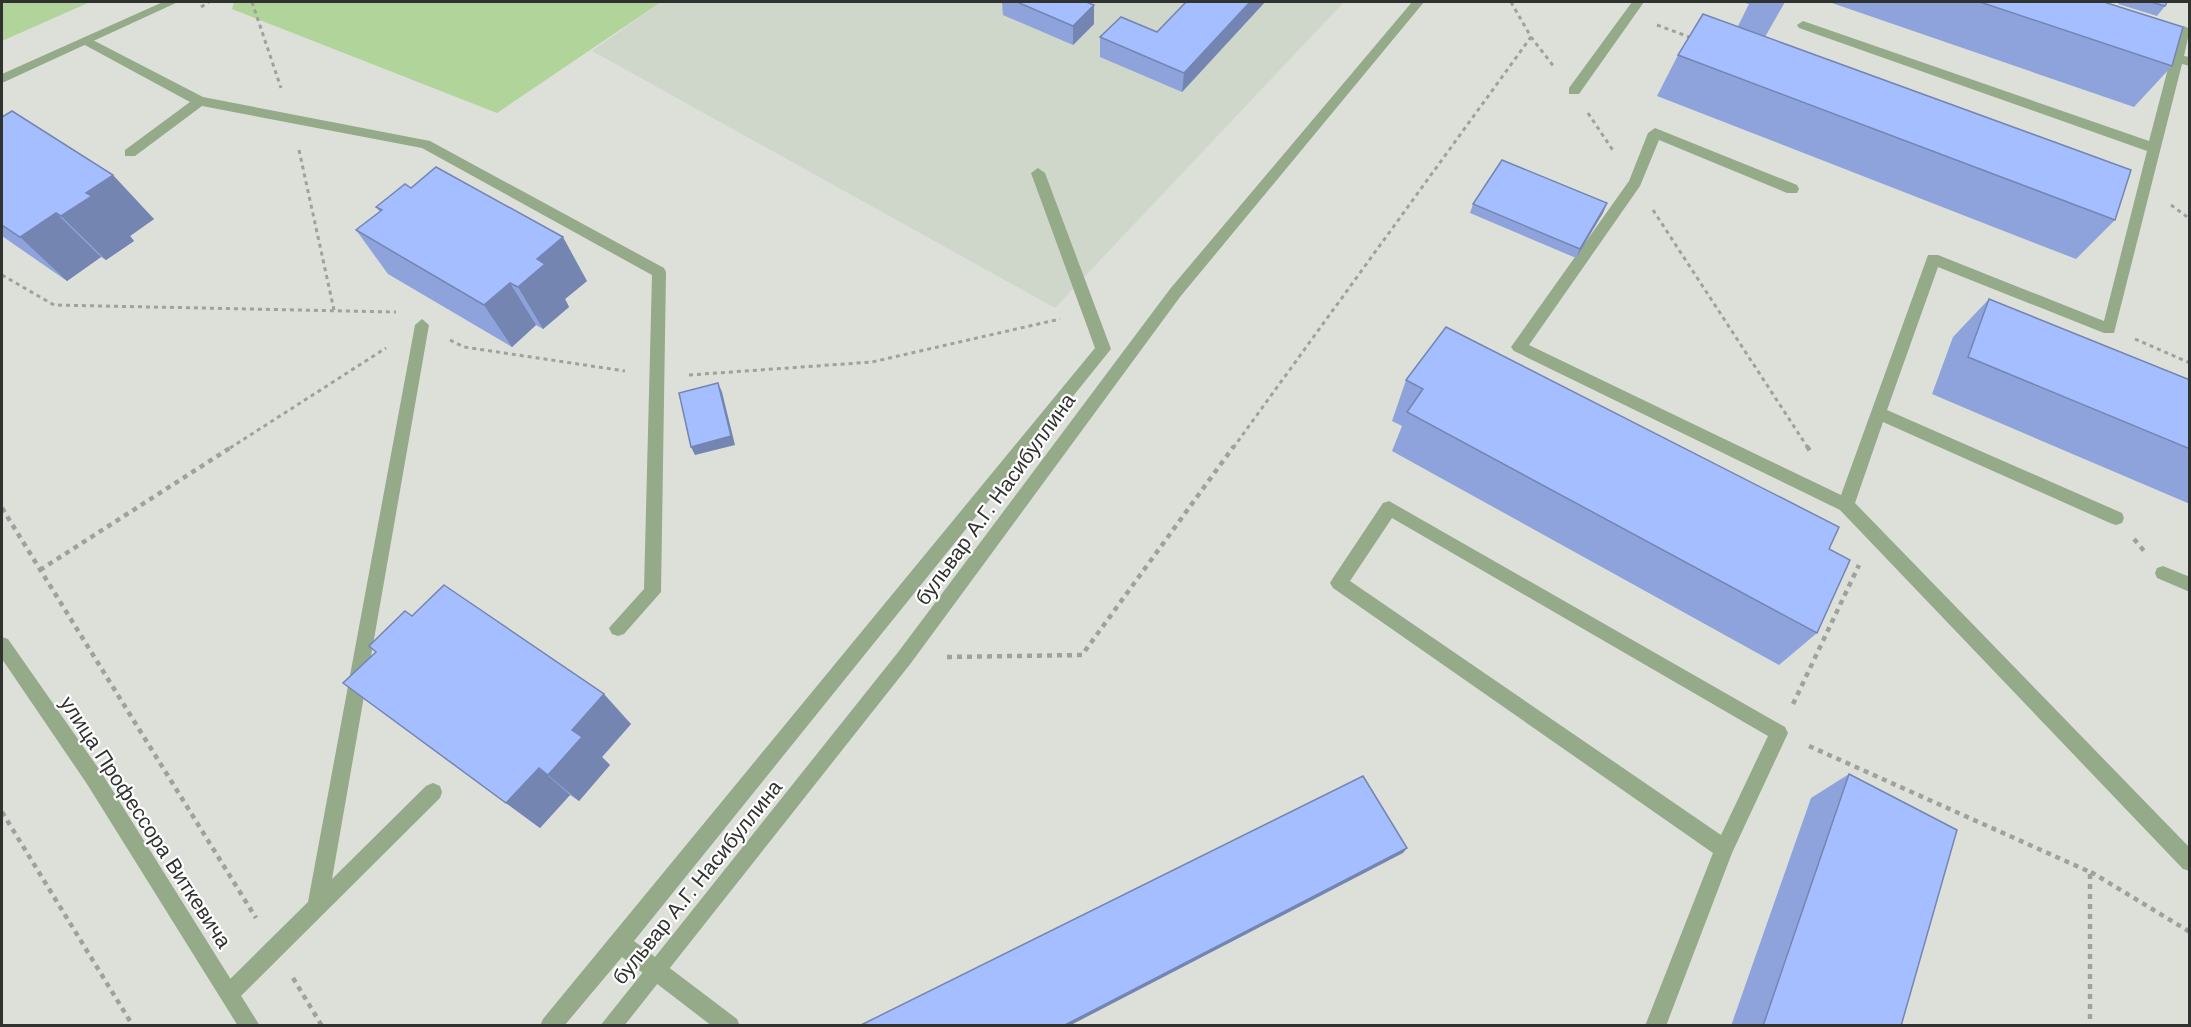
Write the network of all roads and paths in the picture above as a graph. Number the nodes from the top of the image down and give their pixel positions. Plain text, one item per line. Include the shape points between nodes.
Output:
1 (172, 2) edge
2 (252, 2) edge
3 (1418, 2) edge
4 (1638, 2) edge
5 (1628, 15) junction
6 (1803, 25) dead end
7 (2184, 30) edge
8 (1531, 37) dead end
9 (1694, 39) edge
10 (87, 41) junction
11 (2183, 60) edge
12 (2, 79) edge
13 (1574, 91) dead end
14 (200, 100) junction
15 (292, 118) junction
16 (2154, 148) junction
17 (130, 153) dead end
18 (1038, 173) dead end
19 (1635, 183) junction
20 (1792, 189) dead end
21 (2, 275) edge
22 (334, 310) junction
23 (1070, 317) dead end
24 (422, 325) junction
25 (2109, 328) junction
26 (2190, 363) edge
27 (628, 372) dead end
28 (687, 375) dead end
29 (1879, 413) junction
30 (1814, 456) dead end
31 (1846, 505) junction
32 (2, 508) edge
33 (2116, 518) joint
34 (1874, 535) junction
35 (40, 570) junction
36 (2163, 573) joint
37 (2190, 585) edge
38 (618, 628) dead end
39 (2, 645) edge
40 (905, 657) junction
41 (1779, 733) junction
42 (433, 792) edge
43 (2, 812) edge
44 (1724, 849) junction
45 (2190, 862) edge
46 (2090, 872) junction
47 (317, 906) junction
48 (259, 924) dead end
49 (2190, 932) edge
50 (620, 943) junction
51 (291, 975) dead end
52 (230, 993) junction
53 (133, 1026) edge
54 (250, 1026) edge
55 (322, 1026) edge
56 (550, 1026) edge
57 (610, 1026) edge
58 (730, 1026) edge
59 (1655, 1026) edge
60 (2090, 1026) edge

1 - 10 street
2 - 15 path
3 - 40 street, бульвар А.Г. Насибуллина via 1175,293
4 - 5 street
5 - 9 path
5 - 13 street
6 - 16 street
7 - 11 street
8 - 40 path via 1082,655
10 - 12 street
10 - 14 street
11 - 16 street
14 - 15 street
14 - 17 street
15 - 22 path
15 - 38 street via 425,144 659,272 652,592
16 - 25 street
18 - 50 street via 1103,349
19 - 20 street via 1655,133
19 - 30 path
19 - 31 street via 1519,347
21 - 22 path via 54,305
22 - 24 path via 398,312
23 - 28 path via 872,362
24 - 27 path via 464,347
24 - 35 path
24 - 47 street
25 - 26 path
25 - 29 street via 1933,259
29 - 31 street
29 - 33 street
31 - 34 street
32 - 35 path
33 - 36 path
34 - 41 path
34 - 45 street
35 - 48 path
36 - 37 street
39 - 52 street, улица Профессора Виткевича via 94,778
40 - 57 street, бульвар А.Г. Насибуллина
41 - 44 street
41 - 44 street via 1389,508 1339,583
41 - 46 path
42 - 47 street
43 - 53 path
44 - 59 street
46 - 49 path
46 - 60 path
47 - 52 street
50 - 56 street
50 - 58 street
51 - 55 path
52 - 54 street, улица Профессора Виткевича

